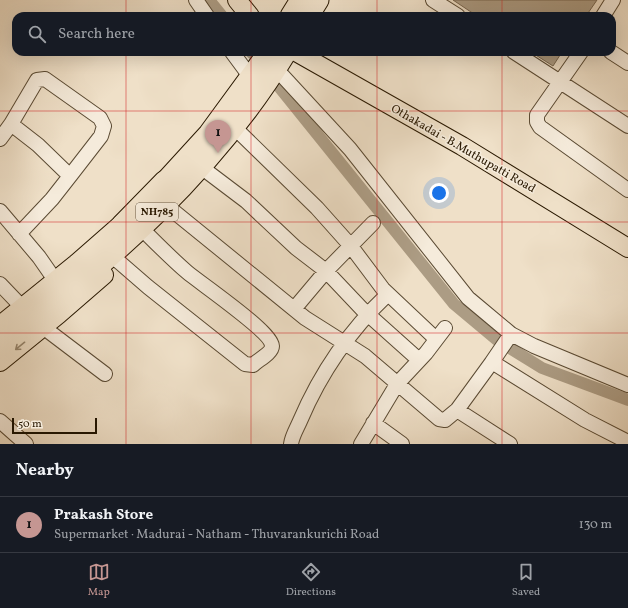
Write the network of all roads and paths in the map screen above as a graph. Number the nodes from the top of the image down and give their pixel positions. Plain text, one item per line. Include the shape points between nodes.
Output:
1 (196, 0) edge
2 (237, 0) edge
3 (297, 0) edge
4 (301, 0) edge
5 (318, 0) edge
6 (324, 0) edge
7 (433, 0) edge
8 (613, 0) edge
9 (204, 12) edge
10 (247, 12) edge
11 (290, 12) edge
12 (294, 12) edge
13 (310, 12) edge
14 (317, 12) edge
15 (452, 12) edge
16 (606, 12) edge
17 (616, 55) edge
18 (235, 56) edge
19 (261, 56) edge
20 (266, 56) edge
21 (283, 56) edge
22 (289, 56) edge
23 (303, 56) edge
24 (520, 56) edge
25 (578, 56) edge
26 (628, 63) edge
27 (279, 72) junction
28 (249, 75) junction
29 (559, 82) junction
30 (11, 124) junction
31 (628, 126) edge
32 (237, 130) junction
33 (0, 139) edge
34 (205, 170) junction
35 (70, 176) junction
36 (628, 190) edge
37 (172, 210) junction
38 (0, 211) edge
39 (373, 223) dead end
40 (19, 234) junction
41 (147, 234) junction
42 (350, 245) junction
43 (628, 248) edge
44 (118, 261) junction
45 (326, 271) junction
46 (55, 280) junction
47 (0, 284) edge
48 (388, 294) junction
49 (22, 307) junction
50 (294, 309) junction
51 (368, 314) junction
52 (0, 326) edge
53 (43, 327) junction
54 (445, 328) dead end
55 (436, 340) junction
56 (0, 344) edge
57 (345, 345) junction
58 (501, 347) junction
59 (419, 360) junction
60 (0, 362) edge
61 (105, 374) dead end
62 (397, 384) junction
63 (628, 385) edge
64 (457, 410) junction
65 (0, 421) edge
66 (373, 423) junction
67 (628, 442) edge
68 (26, 444) edge
69 (291, 444) edge
70 (361, 444) edge
71 (402, 444) edge
72 (510, 444) edge

1 - 9 street
2 - 10 main road
3 - 11 main road
4 - 12 highway
5 - 13 highway
6 - 14 main road
7 - 15 street
8 - 16 street
17 - 26 street
18 - 28 street
19 - 28 main road
20 - 52 highway, NH785 via 209,134 150,199 95,250
21 - 56 highway, NH785 via 223,140 152,217 95,270
22 - 27 main road
23 - 43 main road, Othakadai - B.Muthupatti Road via 462,146
24 - 29 street
25 - 29 street
27 - 32 main road
27 - 58 street via 350,149 468,298
28 - 46 main road via 199,140 158,187 100,243
29 - 31 street
29 - 36 street via 537,115 540,127
30 - 33 street
30 - 35 street via 38,145
30 - 35 street via 37,80 41,78 100,118 104,126 101,136
32 - 34 main road
32 - 42 street via 317,208
34 - 37 main road
34 - 45 street via 246,201 296,248
35 - 40 street
37 - 41 main road
37 - 50 street
38 - 40 street
39 - 42 street
40 - 46 street via 40,257
41 - 44 main road
41 - 44 street via 186,271 250,320 270,340 270,351 253,365 245,364 148,288
42 - 45 street
42 - 48 street
44 - 53 main road
45 - 50 street
45 - 51 street
46 - 49 main road
47 - 49 street
48 - 51 street
48 - 55 street
49 - 52 main road
50 - 57 street
51 - 57 street
51 - 59 street
53 -> 60 main road
53 - 61 street
54 - 55 street
55 - 59 street
57 - 62 street via 365,356
57 - 69 street via 309,401
58 - 63 street via 534,346
58 - 64 street
58 - 67 street via 585,420
59 - 62 street
62 - 64 street via 439,419 449,418
62 - 66 street
64 - 72 street
65 - 68 street
66 - 70 street
66 - 71 street

